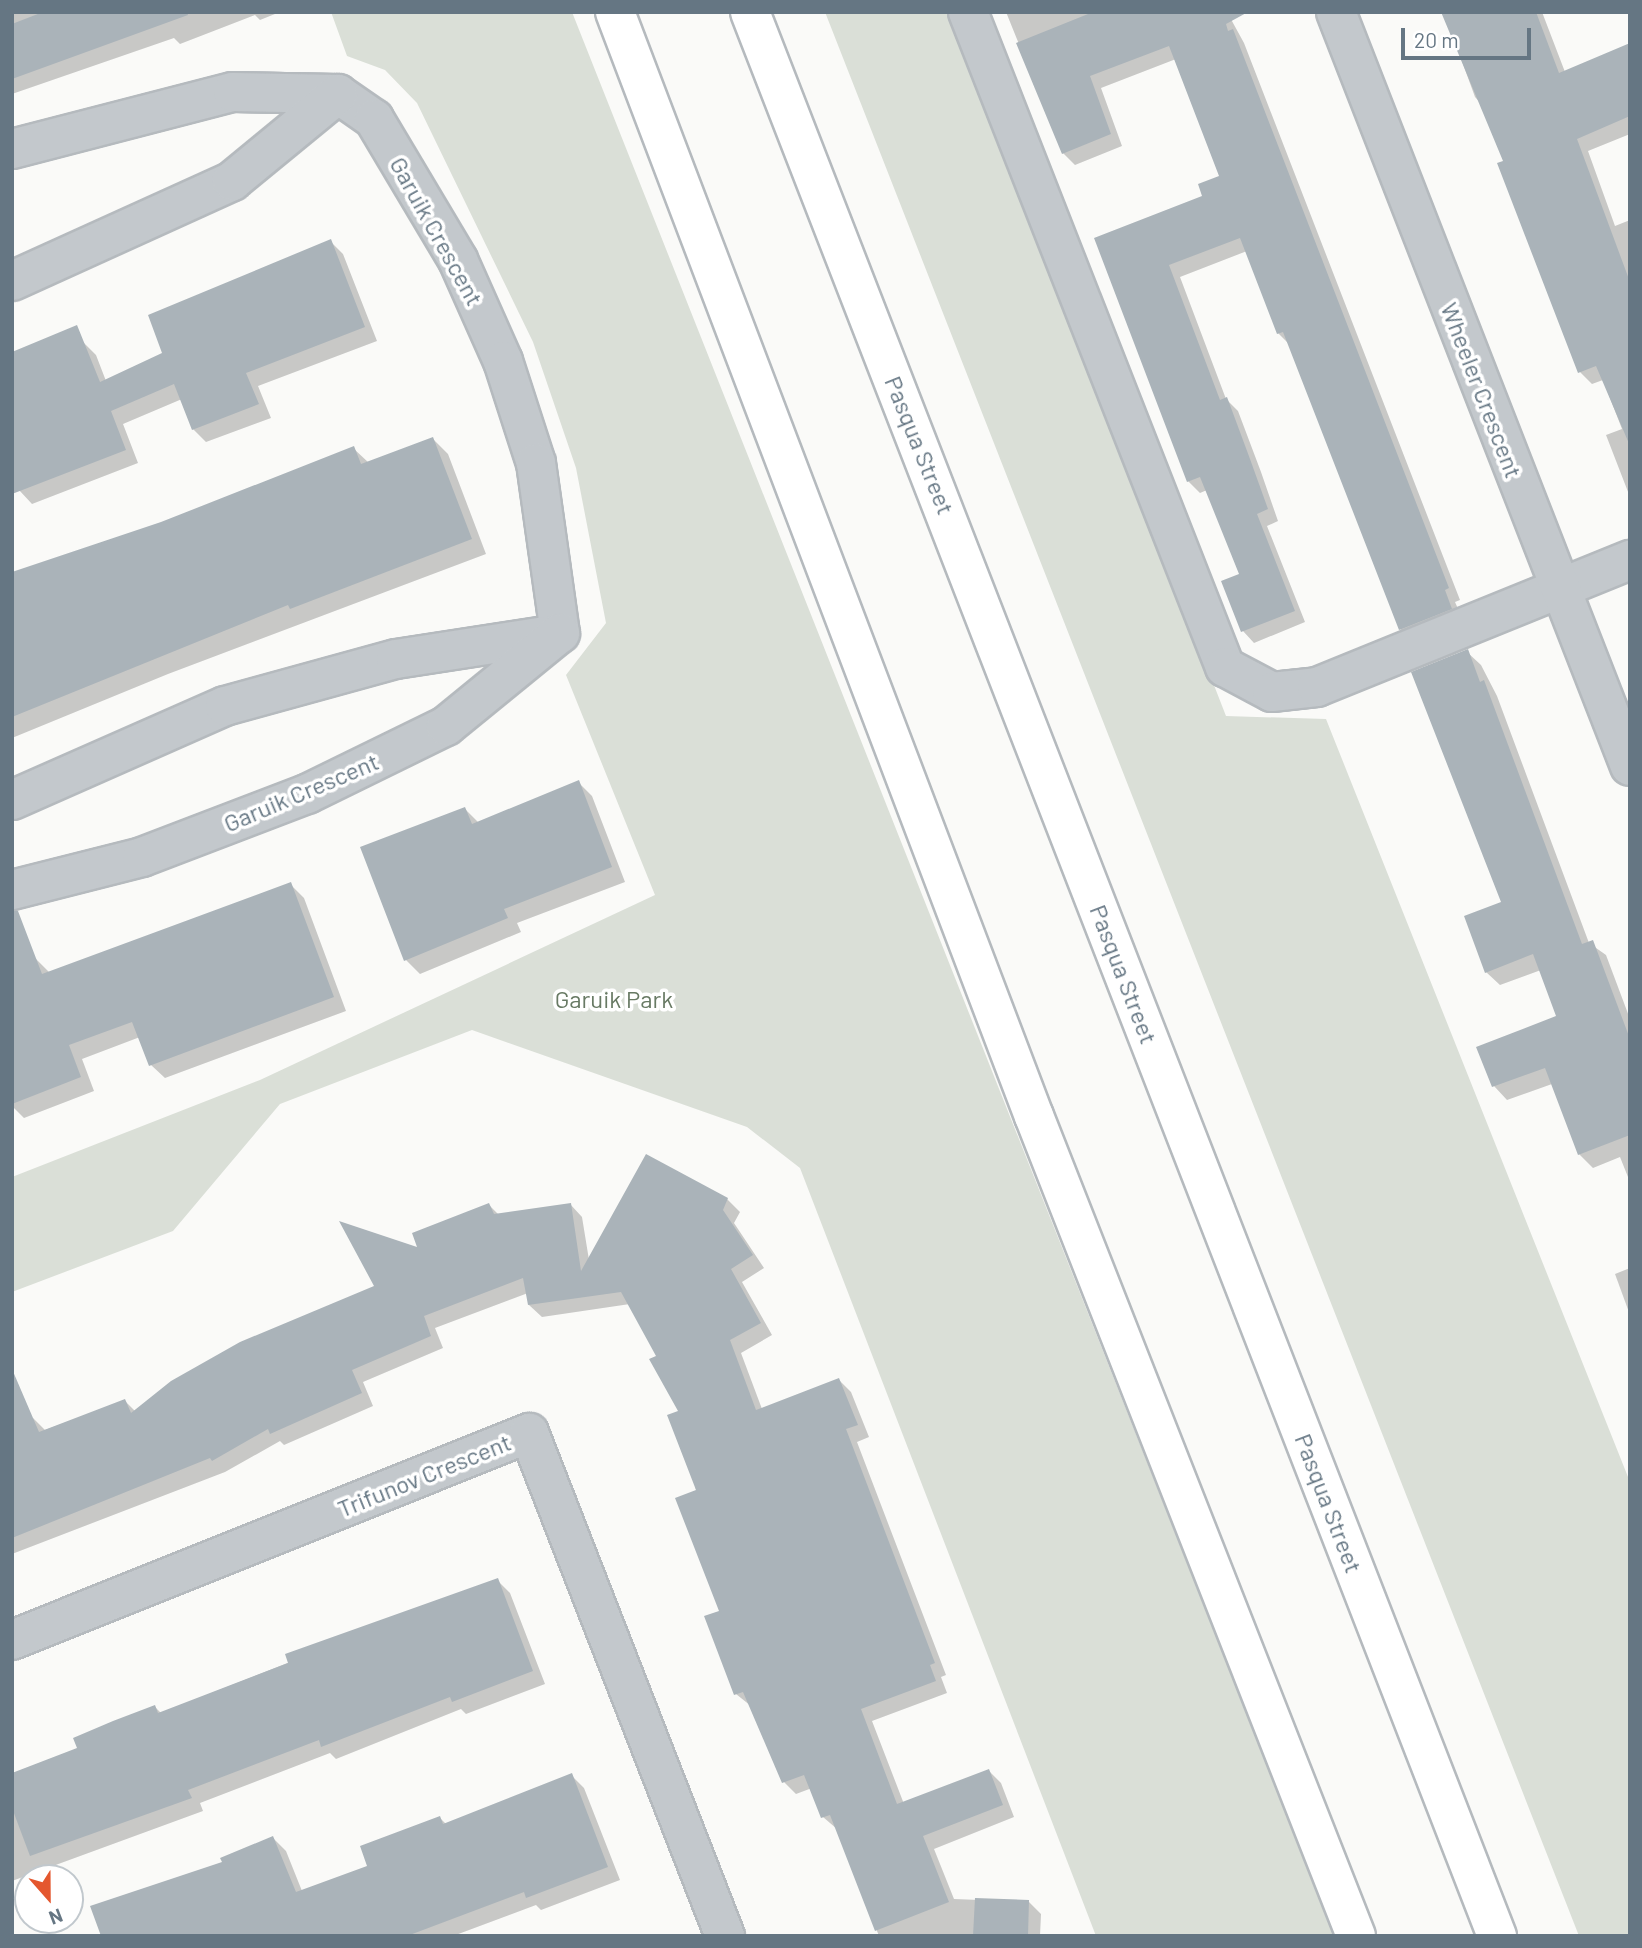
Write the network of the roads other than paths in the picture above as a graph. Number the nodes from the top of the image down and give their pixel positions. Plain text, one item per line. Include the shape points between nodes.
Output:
1 (615, 12) edge
2 (750, 12) edge
3 (968, 12) edge
4 (1335, 12) edge
5 (338, 94) junction
6 (12, 149) edge
7 (12, 281) edge
8 (1630, 560) edge
9 (1559, 589) junction
10 (560, 634) junction
11 (1630, 766) edge
12 (12, 800) edge
13 (12, 890) edge
14 (12, 1640) edge
15 (725, 1936) edge
16 (1356, 1936) edge
17 (1497, 1936) edge

1 - 16 main road via 1034,1116
2 - 17 main road, Pasqua Street
3 - 9 street via 1225,667 1272,692 1317,687
4 - 9 street, Wheeler Crescent
5 - 6 street via 233,92
5 - 7 street via 232,181
5 - 10 street, Garuik Crescent via 374,119 458,260 503,361 536,463
8 - 9 street
9 - 11 street, Wheeler Crescent
10 - 12 street via 396,659 225,706
10 - 13 street, Garuik Crescent via 446,726 307,794 142,857
14 - 15 street, Trifunov Crescent via 529,1433

